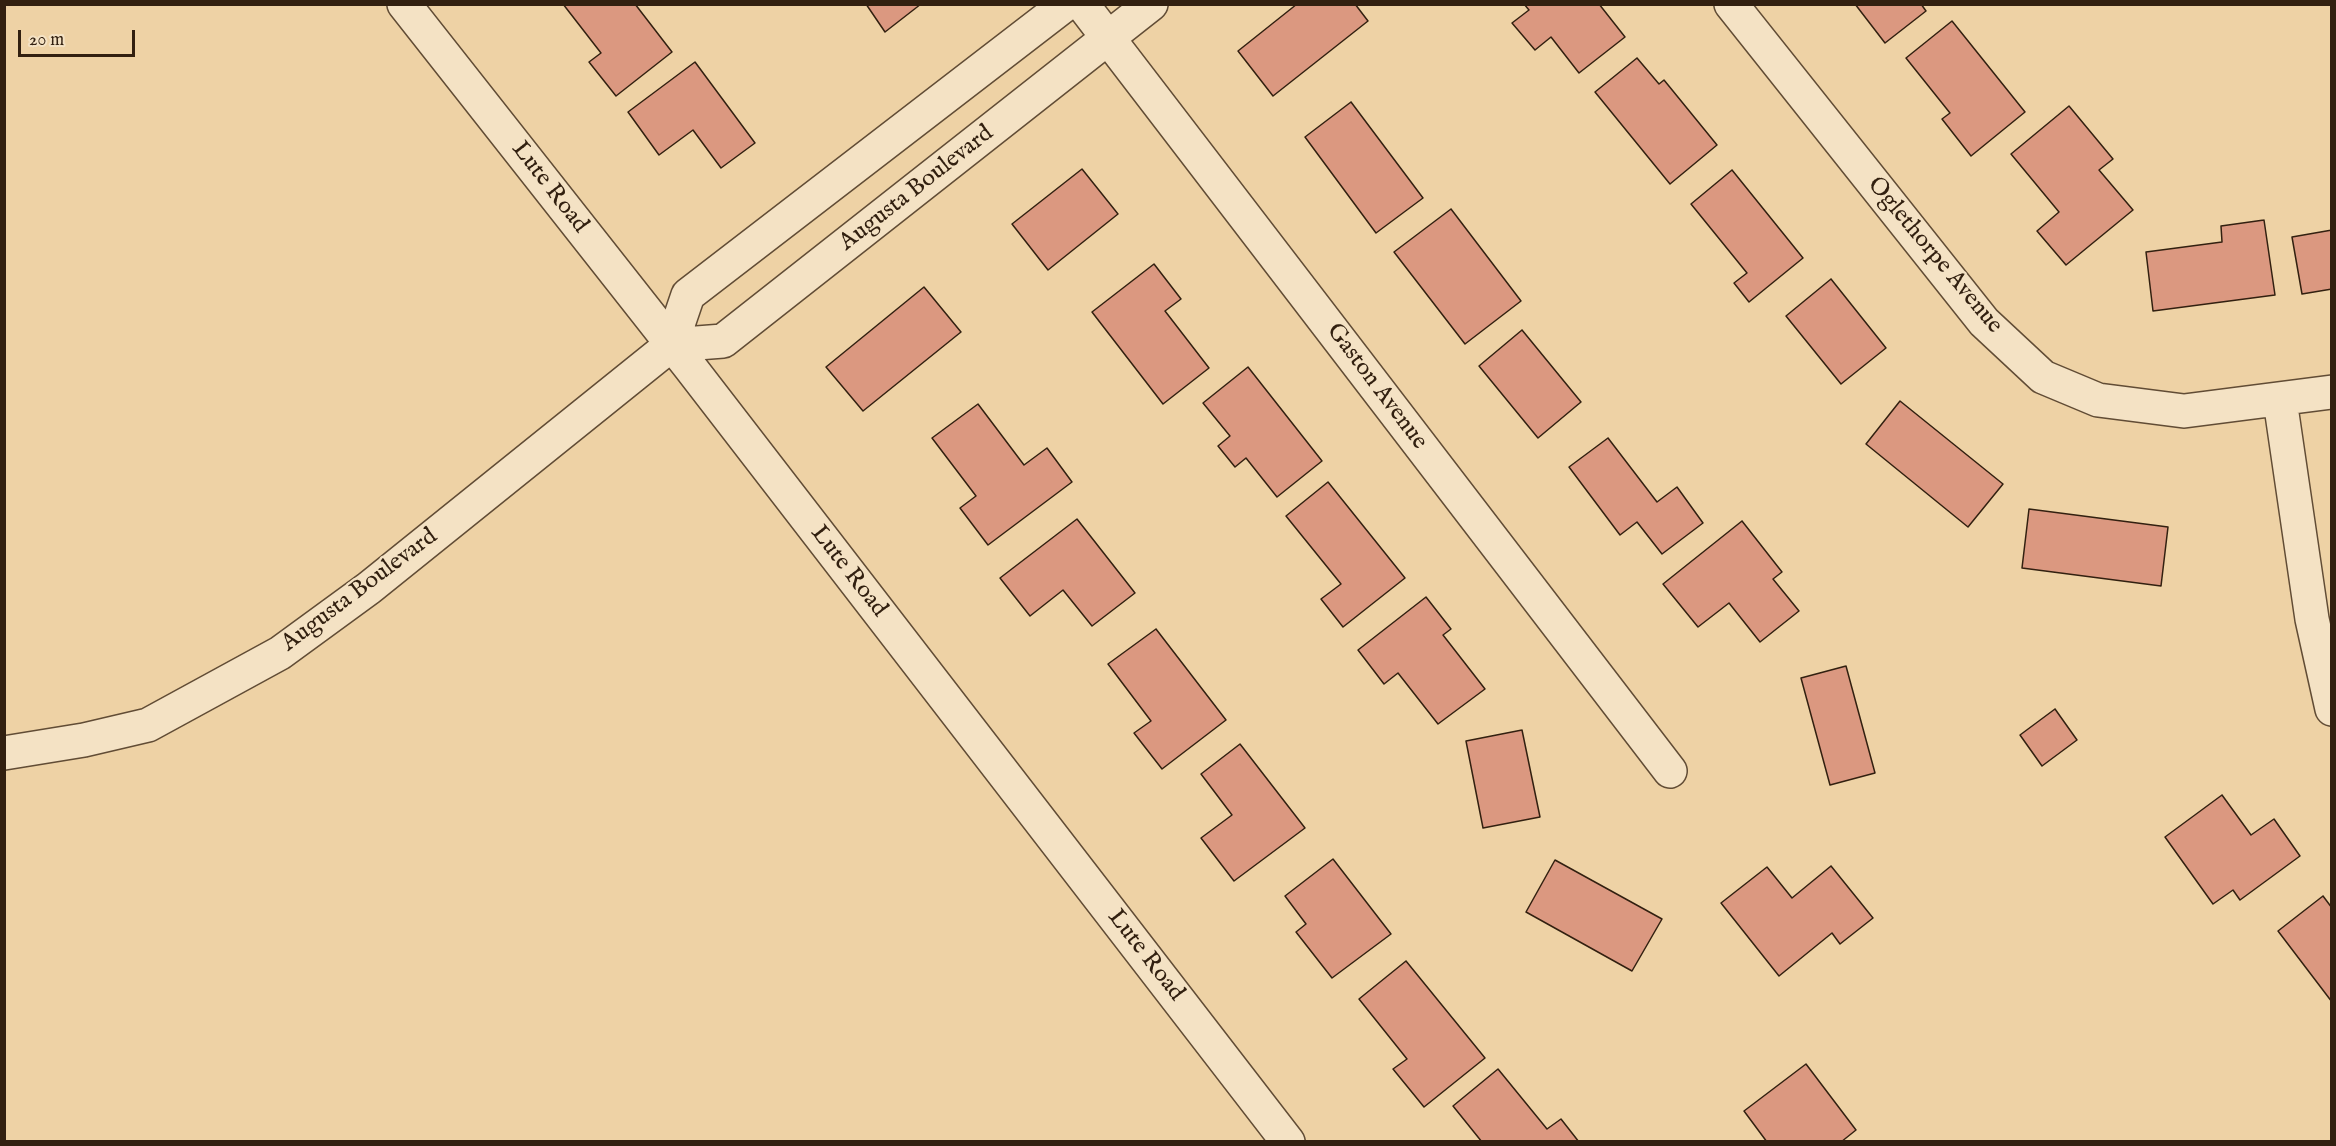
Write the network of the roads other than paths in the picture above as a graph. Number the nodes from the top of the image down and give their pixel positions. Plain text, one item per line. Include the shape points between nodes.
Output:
1 (404, 4) edge
2 (1066, 4) edge
3 (1082, 4) edge
4 (1152, 4) edge
5 (1731, 4) edge
6 (1109, 38) junction
7 (671, 345) junction
8 (2331, 392) edge
9 (2280, 400) junction
10 (2331, 709) edge
11 (4, 753) edge
12 (1670, 771) dead end
13 (1288, 1142) edge

1 - 7 street, Lute Road
2 - 7 street via 688,296
3 - 6 street, Gaston Avenue
4 - 6 street, Augusta Boulevard
5 - 9 street, Oglethorpe Avenue via 1984,322 2043,377 2098,400 2184,411
6 - 7 street, Augusta Boulevard via 723,341
6 - 12 street, Gaston Avenue
7 - 11 street, Augusta Boulevard via 369,588 280,653 147,725
7 - 13 street, Lute Road
8 - 9 street, Oglethorpe Avenue
9 - 10 street via 2312,619

